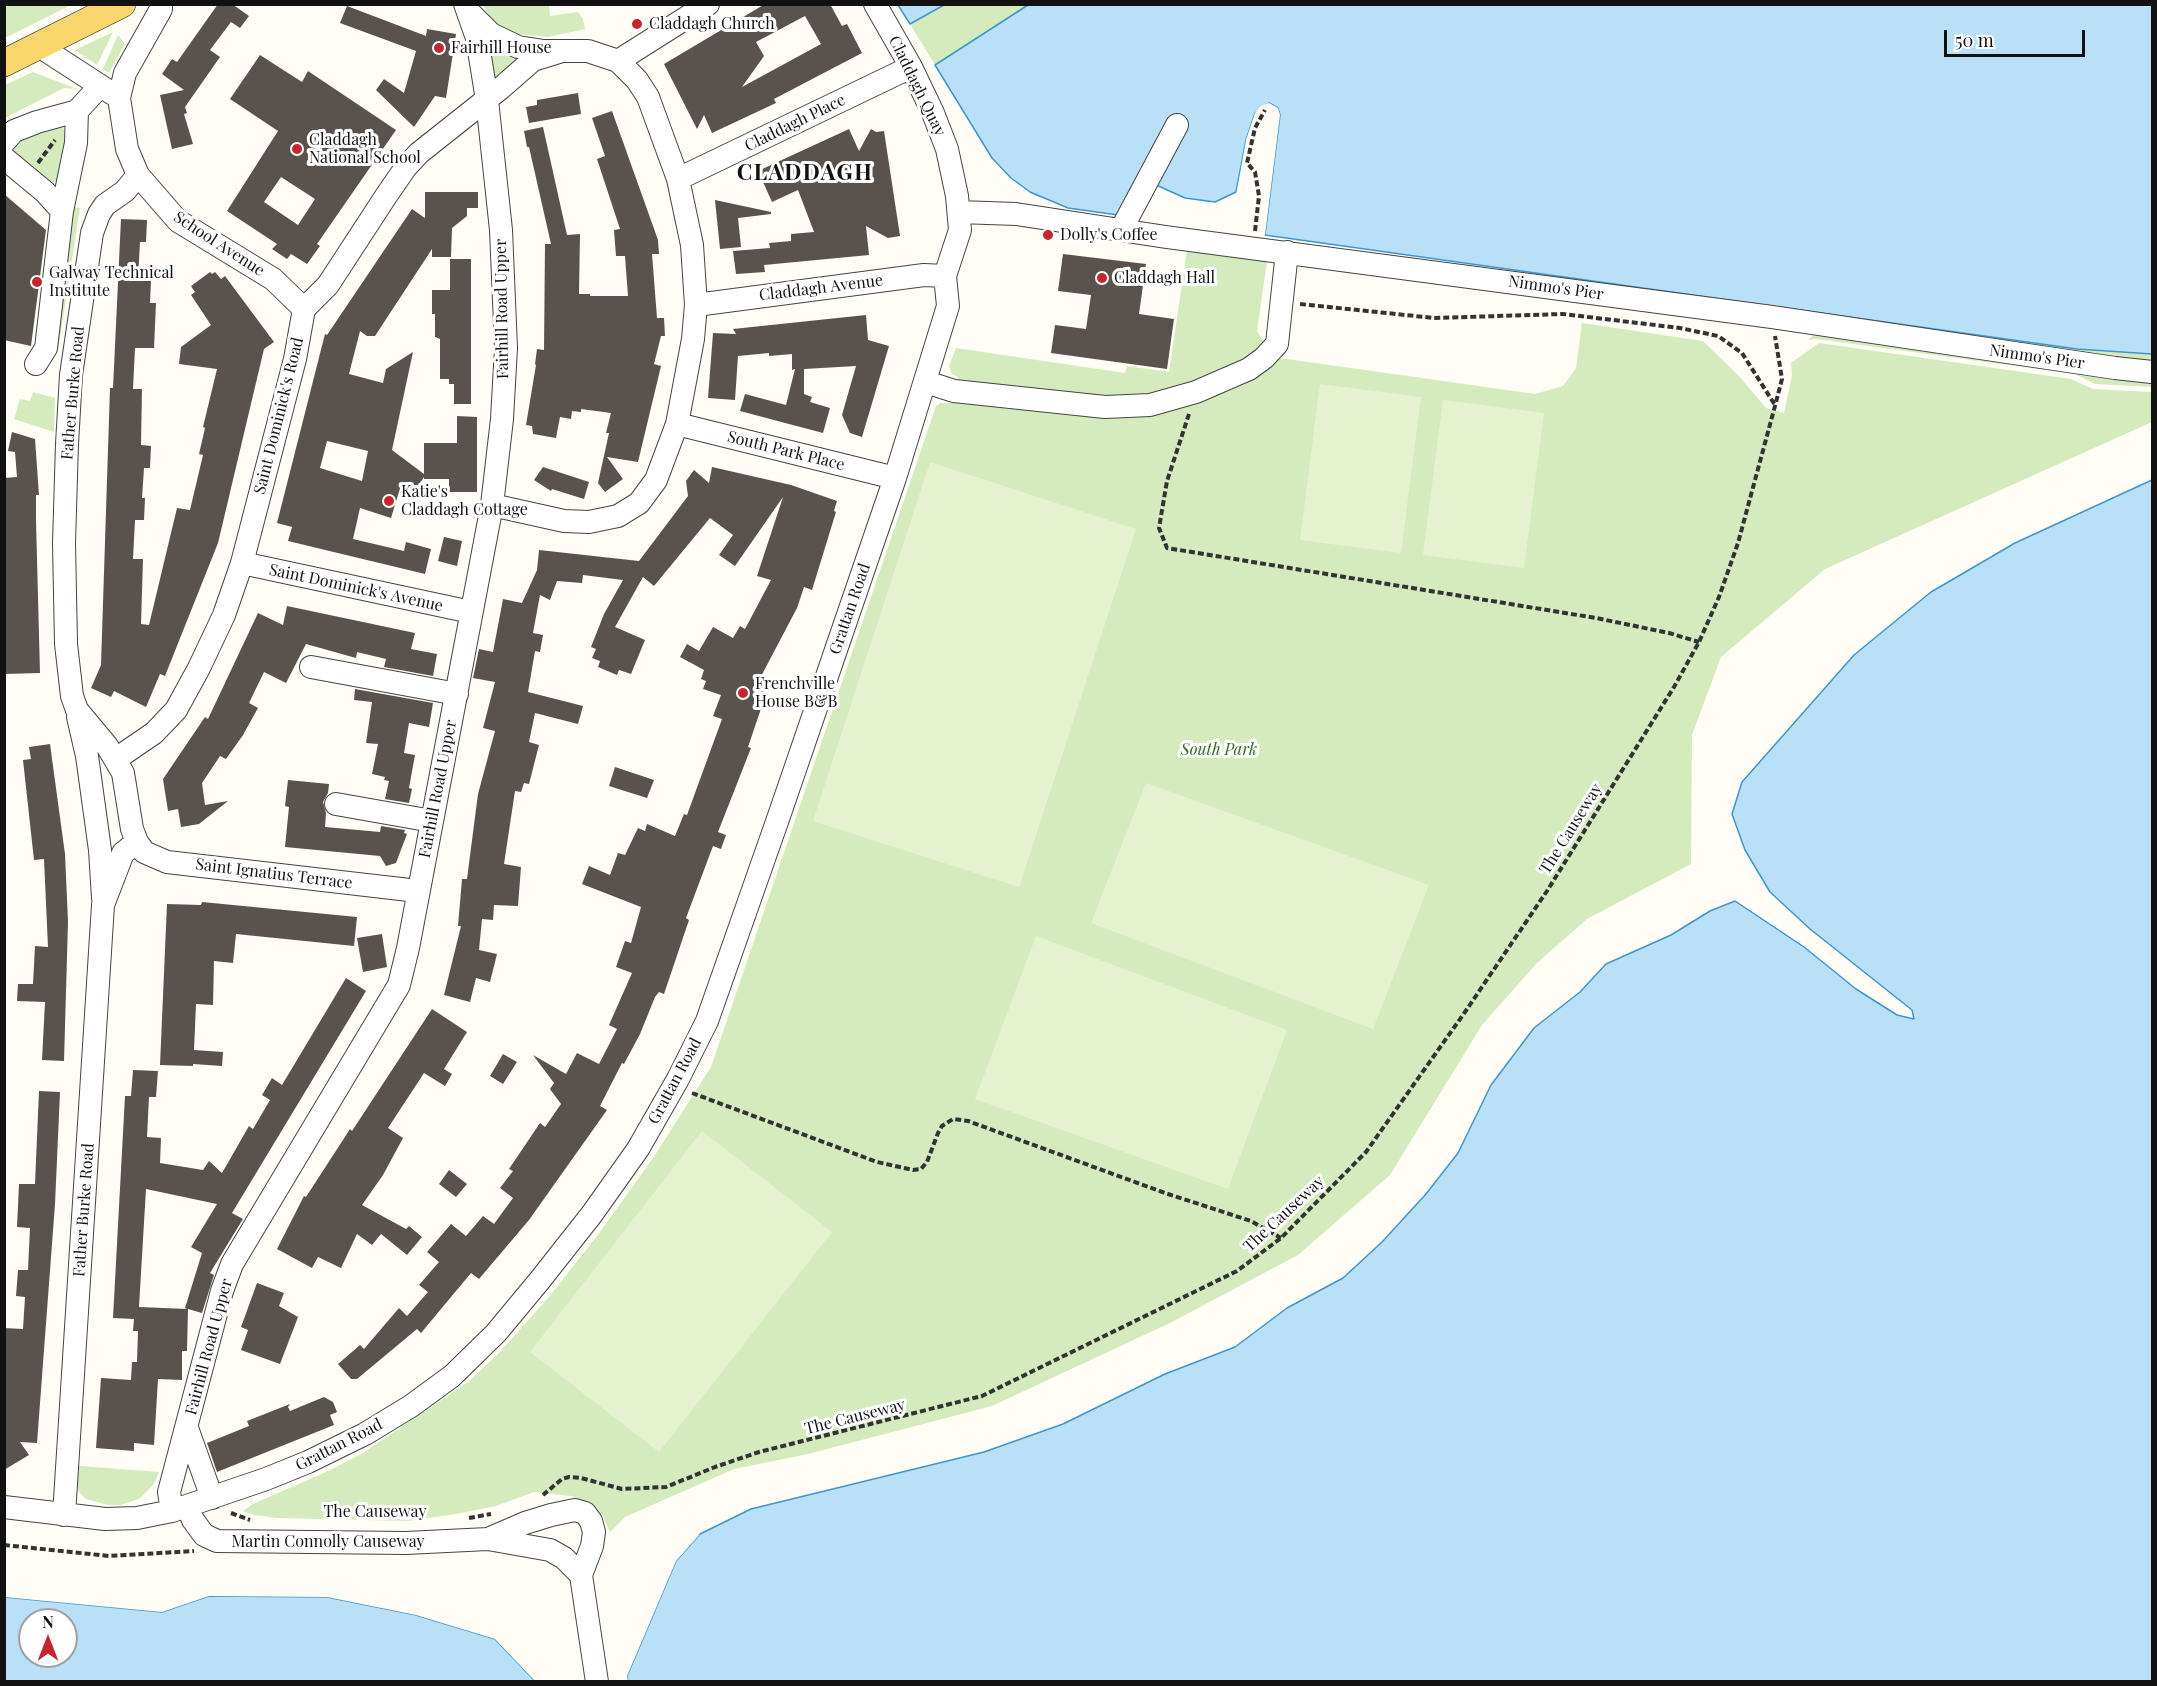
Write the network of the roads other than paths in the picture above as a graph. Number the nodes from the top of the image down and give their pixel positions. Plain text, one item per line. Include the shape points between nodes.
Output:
1 (122, 4) edge
2 (161, 4) edge
3 (708, 4) edge
4 (875, 4) edge
5 (466, 7) edge
6 (39, 46) junction
7 (562, 51) junction
8 (618, 61) junction
9 (4, 63) edge
10 (911, 67) junction
11 (100, 86) junction
12 (119, 98) junction
13 (487, 100) junction
14 (77, 111) junction
15 (1177, 125) dead end
16 (4, 142) edge
17 (4, 158) edge
18 (138, 175) junction
19 (678, 179) junction
20 (62, 211) junction
21 (959, 212) junction
22 (1121, 230) junction
23 (1287, 252) junction
24 (945, 276) junction
25 (696, 305) junction
26 (304, 309) junction
27 (36, 364) dead end
28 (2152, 372) edge
29 (926, 382) junction
30 (677, 424) junction
31 (895, 478) junction
32 (492, 505) junction
33 (242, 563) junction
34 (471, 612) junction
35 (310, 667) dead end
36 (457, 694) junction
37 (77, 710) junction
38 (116, 759) junction
39 (336, 804) dead end
40 (432, 821) junction
41 (136, 842) junction
42 (418, 891) junction
43 (103, 905) junction
44 (187, 1428) junction
45 (4, 1506) edge
46 (219, 1506) junction
47 (180, 1508) junction
48 (64, 1515) junction
49 (488, 1539) junction
50 (581, 1575) junction
51 (597, 1682) edge

1 - 6 main road
2 - 12 street via 125,73
3 - 8 street
4 - 10 street, Claddagh Quay
5 - 7 street via 484,29 509,43 528,49
5 - 13 street, Fairhill Road Upper via 477,38
6 - 9 main road
6 - 11 street
7 - 8 street via 588,51
7 - 13 street via 533,60
8 - 19 street via 648,97
10 - 19 street, Claddagh Place
10 - 21 street, Claddagh Quay via 947,149
11 - 12 street
11 - 14 street
12 - 18 street via 127,148
13 - 26 street via 412,160 328,285
13 - 32 street, Fairhill Road Upper via 501,230 506,348 501,444
14 - 16 street via 14,131
14 - 20 street via 76,143
15 - 22 street
17 - 20 street
18 - 26 street, School Avenue via 177,221 273,279
18 - 37 street, Father Burke Road via 125,192 105,205 95,222 71,375 64,543 68,675
19 - 25 street via 692,245
20 - 27 street via 46,348
21 - 22 street, Nimmo's Pier via 1016,214
21 - 24 street, Claddagh Quay via 960,230
22 - 23 street, Nimmo's Pier
23 - 28 street, Nimmo's Pier
23 - 29 street via 1277,344 1250,369 1196,392 1150,405 1105,407 954,391
24 - 25 street, Claddagh Avenue via 924,275
24 - 29 street, Grattan Road via 948,306
25 - 30 street
26 - 33 street, Saint Dominick's Road via 295,359
29 - 31 street, Grattan Road
30 - 31 street, South Park Place
30 - 32 street via 656,480 639,503 618,516 589,522 564,521
31 - 46 street, Grattan Road via 707,1021 638,1149 540,1280 496,1333 452,1376 365,1434
32 - 34 street, Fairhill Road Upper
33 - 34 street, Saint Dominick's Avenue
33 - 38 street, Saint Dominick's Road via 224,615 176,710 154,734
34 - 36 street, Fairhill Road Upper
35 - 36 street
36 - 40 street, Fairhill Road Upper
37 - 38 street, Father Burke Road
37 - 43 street, Father Burke Road via 100,850
38 - 41 street, Father Burke Road via 123,773
39 - 40 street
40 - 42 street, Fairhill Road Upper
41 - 42 street, Saint Ignatius Terrace via 144,852 167,862
41 - 43 street, Father Burke Road via 123,853
42 - 44 street, Fairhill Road Upper via 399,985 232,1264
43 - 48 street, Father Burke Road
44 - 46 street, Fairhill Road Upper
44 - 47 street, Fairhill Road Upper via 169,1492
45 - 48 street, Grattan Road
46 - 47 street, Grattan Road
47 - 48 street, Grattan Road via 137,1518
47 - 49 street, Martin Connolly Causeway via 204,1535 217,1541 406,1543
49 - 50 street, Martin Connolly Causeway via 550,1551 564,1558
49 - 50 street, Martin Connolly Causeway via 551,1515 575,1510 585,1513 594,1532
50 - 51 street, Martin Connolly Causeway

